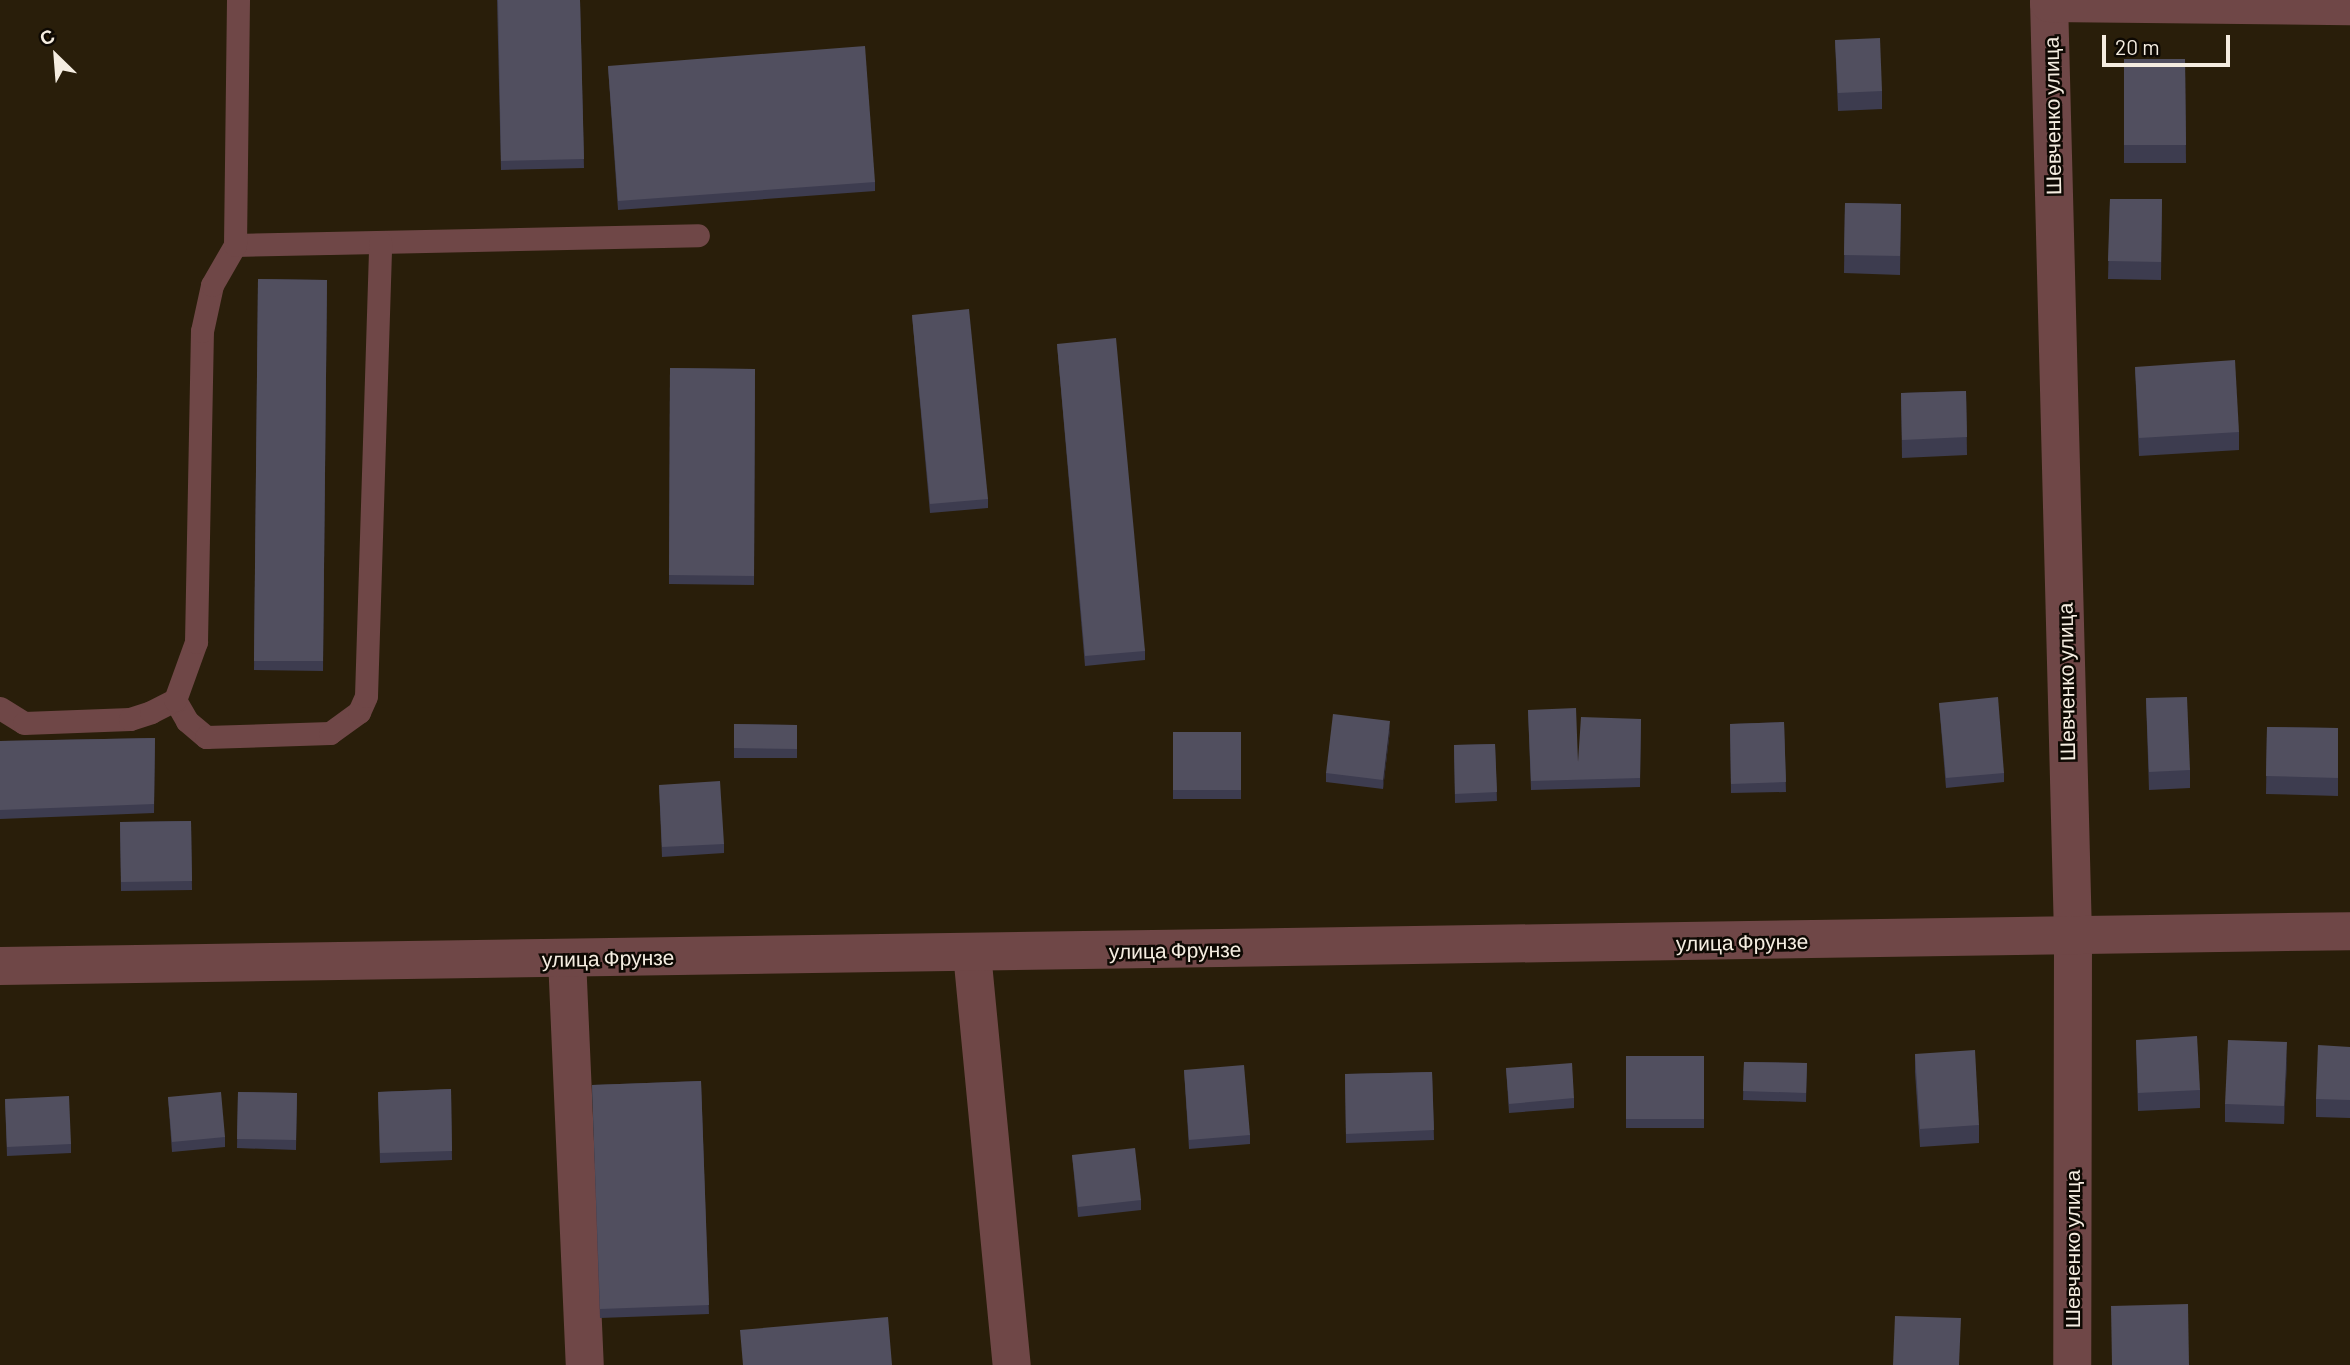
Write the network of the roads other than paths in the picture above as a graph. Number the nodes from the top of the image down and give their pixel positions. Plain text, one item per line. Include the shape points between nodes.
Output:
1 (238, 0) edge
2 (2049, 2) edge
3 (2350, 6) edge
4 (698, 236) dead end
5 (380, 242) junction
6 (234, 245) junction
7 (175, 700) junction
8 (0, 708) edge
9 (2350, 931) edge
10 (2073, 938) junction
11 (972, 953) junction
12 (567, 958) junction
13 (0, 966) edge
14 (585, 1365) edge
15 (1012, 1365) edge
16 (2072, 1365) edge

1 - 6 lane
2 - 3 street
2 - 10 street, Шевченко улица
4 - 5 lane
5 - 6 lane
5 - 7 lane via 366,696 359,712 330,733 206,737 187,721
6 - 7 lane via 212,285 202,331 196,642
7 - 8 lane via 130,719 24,723
9 - 10 street, улица Фрунзе
10 - 11 street, улица Фрунзе
10 - 16 street, Шевченко улица
11 - 12 street, улица Фрунзе
11 - 15 street
12 - 13 street, улица Фрунзе
12 - 14 street

